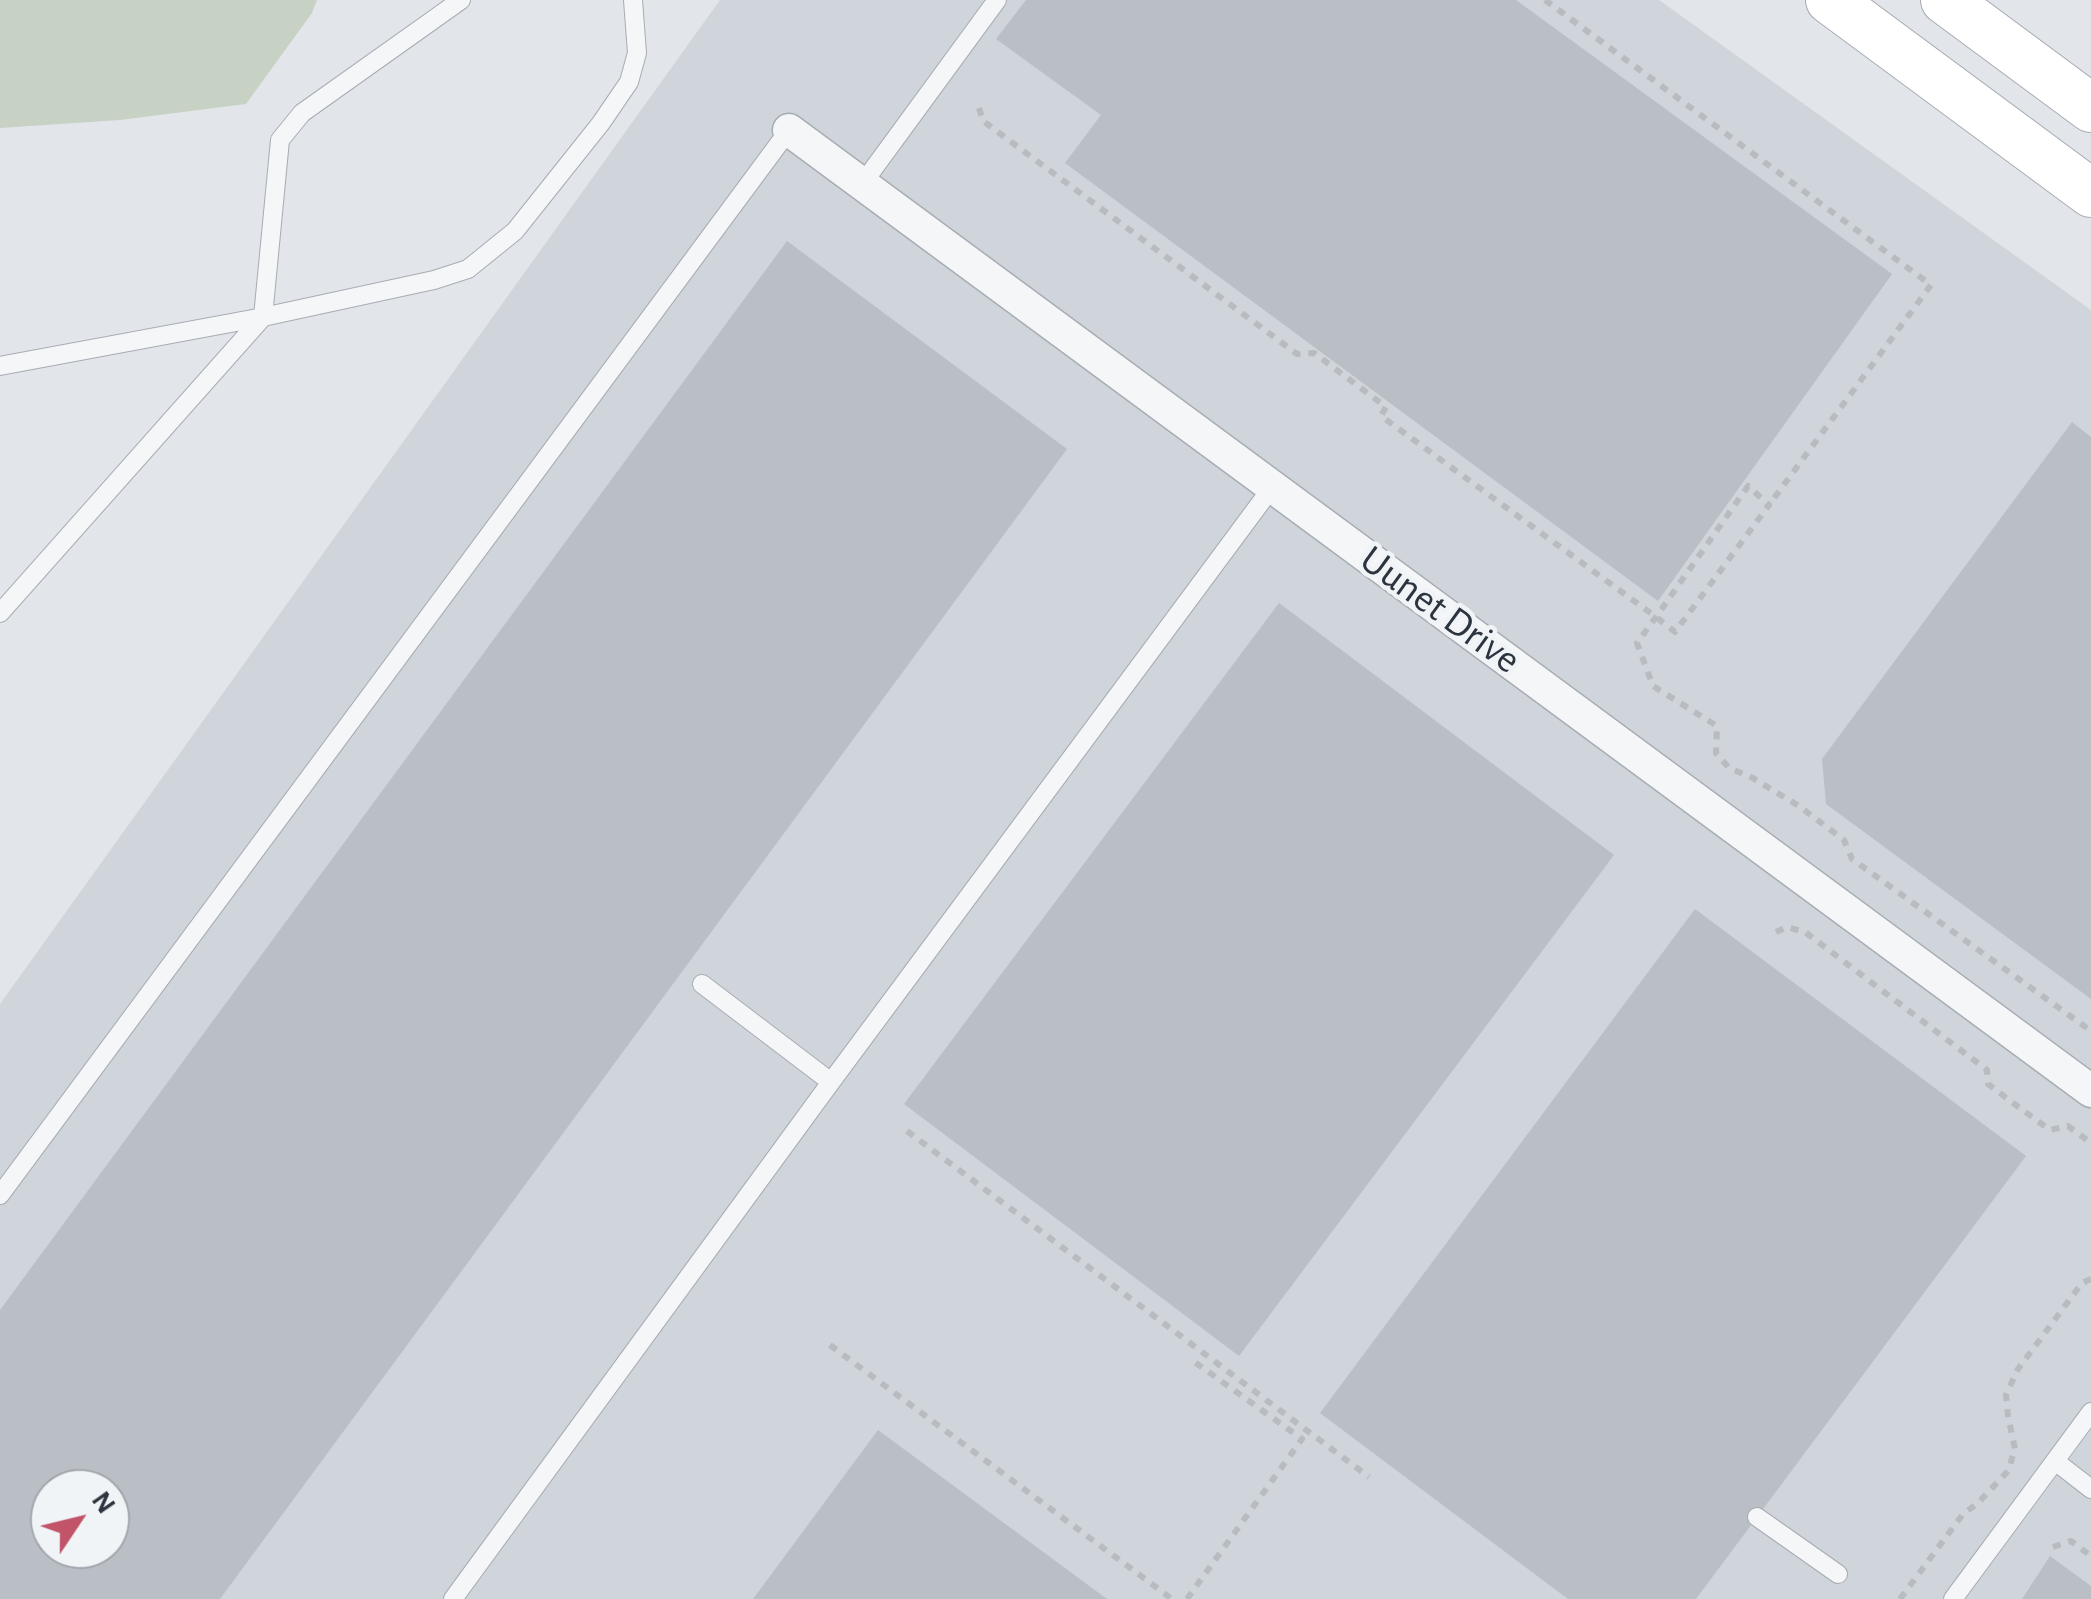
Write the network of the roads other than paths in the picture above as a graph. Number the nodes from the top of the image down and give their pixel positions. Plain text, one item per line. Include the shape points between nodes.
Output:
1 (461, 0) edge
2 (633, 0) edge
3 (997, 0) edge
4 (1830, 0) edge
5 (1946, 0) edge
6 (2091, 108) edge
7 (789, 130) joint
8 (862, 183) junction
9 (2091, 193) edge
10 (263, 317) junction
11 (0, 366) edge
12 (1273, 486) junction
13 (0, 612) edge
14 (702, 984) dead end
15 (831, 1082) junction
16 (2091, 1090) edge
17 (0, 1196) edge
18 (2091, 1412) edge
19 (2055, 1461) junction
20 (2091, 1490) edge
21 (1757, 1517) dead end
22 (1838, 1574) dead end
23 (453, 1599) edge
24 (1953, 1599) edge

1 - 10 lane via 302,113 280,140
2 - 10 lane via 637,53 630,82 515,230 468,269
3 - 8 lane
4 - 9 main road
5 - 6 main road
7 - 8 street, Uunet Drive
7 - 17 lane
8 - 12 street, Uunet Drive
10 - 11 lane
10 - 13 lane
12 - 15 lane
12 - 16 street, Uunet Drive
14 - 15 lane
15 - 23 lane
18 - 19 lane
19 - 20 lane
19 - 24 lane
21 - 22 lane

